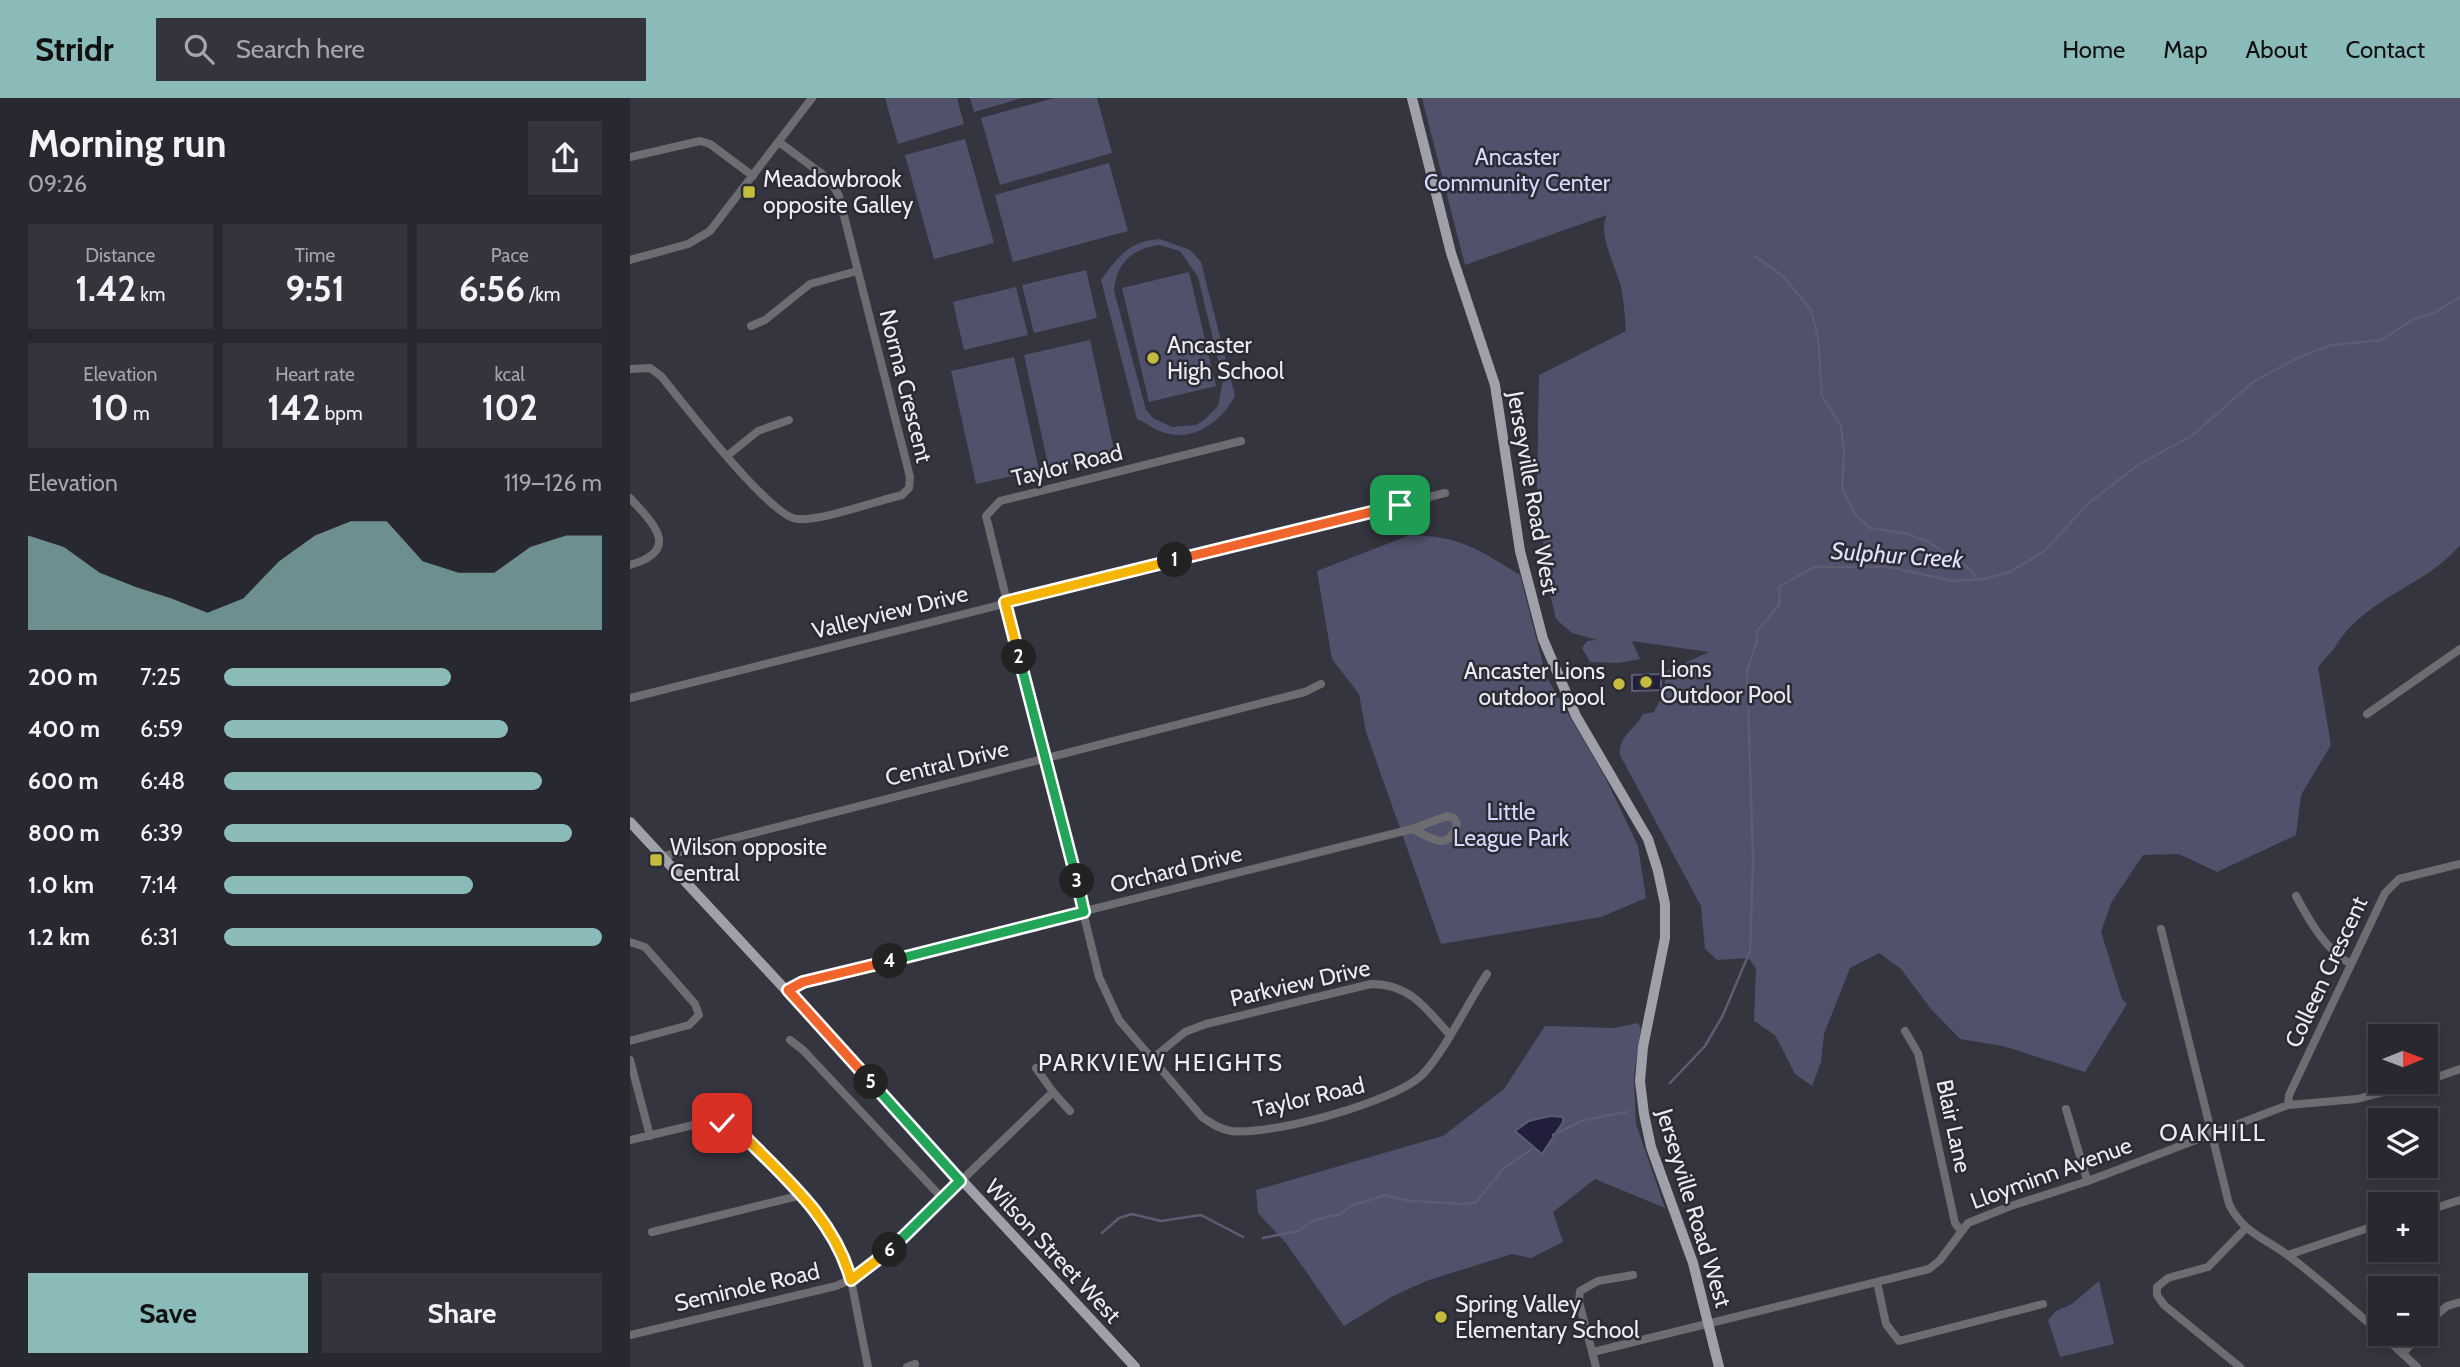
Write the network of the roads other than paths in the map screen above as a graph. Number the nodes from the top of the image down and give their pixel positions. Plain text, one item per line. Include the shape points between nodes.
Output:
1 (812, 98) edge
2 (1412, 98) edge
3 (779, 142) junction
4 (630, 157) edge
5 (753, 176) junction
6 (630, 260) edge
7 (857, 271) junction
8 (751, 327) dead end
9 (630, 369) edge
10 (789, 420) dead end
11 (1241, 441) dead end
12 (727, 456) junction
13 (1446, 493) dead end
14 (630, 498) edge
15 (630, 565) edge
16 (1005, 602) junction
17 (2460, 649) edge
18 (1321, 684) dead end
19 (630, 698) edge
20 (2367, 714) dead end
21 (1045, 757) junction
22 (630, 822) edge
23 (1412, 829) junction
24 (664, 856) junction
25 (2460, 864) edge
26 (2296, 896) dead end
27 (1084, 912) junction
28 (2161, 929) dead end
29 (630, 942) edge
30 (2349, 963) junction
31 (1487, 974) dead end
32 (788, 990) junction
33 (1905, 1031) dead end
34 (1449, 1034) junction
35 (630, 1041) edge
36 (790, 1041) dead end
37 (1152, 1059) junction
38 (630, 1060) edge
39 (1036, 1068) dead end
40 (2460, 1069) edge
41 (2438, 1076) edge
42 (1054, 1093) junction
43 (2378, 1094) edge
44 (2288, 1105) junction
45 (2066, 1109) dead end
46 (1070, 1111) dead end
47 (2212, 1134) junction
48 (650, 1136) junction
49 (630, 1140) edge
50 (2088, 1180) junction
51 (960, 1181) junction
52 (802, 1195) junction
53 (943, 1199) junction
54 (2460, 1200) edge
55 (2438, 1207) edge
56 (2368, 1228) edge
57 (2245, 1229) junction
58 (1961, 1231) junction
59 (652, 1232) dead end
60 (2288, 1255) junction
61 (1633, 1275) dead end
62 (851, 1280) junction
63 (1877, 1282) junction
64 (2460, 1302) edge
65 (2043, 1304) dead end
66 (2438, 1314) edge
67 (1708, 1325) junction
68 (630, 1335) edge
69 (2409, 1346) edge
70 (1593, 1352) junction
71 (2403, 1354) junction
72 (869, 1367) edge
73 (1135, 1367) edge
74 (1596, 1367) edge
75 (1719, 1367) edge
76 (2240, 1367) edge
77 (2417, 1367) edge

1 - 3 street
2 - 67 main road, Jerseyville Road West via 1458,277 1494,385 1520,551 1543,639 1576,716 1648,839 1658,871 1665,904 1665,938 1640,1081 1651,1147 1693,1263
3 - 5 street
3 - 7 street, Norma Crescent via 836,187
4 - 5 street via 700,141
5 - 6 street via 705,234 679,248
7 - 8 street via 810,285
7 - 12 street, Norma Crescent via 909,488 902,495 793,519 776,510
9 - 12 street, Norma Crescent via 650,368 661,376
10 - 12 street via 758,430
11 - 16 street, Taylor Road via 1000,501 986,516
13 - 16 street, Valleyview Drive
14 - 15 street via 657,527 660,538 649,558
16 - 19 street, Valleyview Drive
16 - 21 street, Taylor Road
17 - 20 street
18 - 21 street, Central Drive via 1305,692
21 - 24 street, Central Drive
21 - 27 street, Taylor Road
22 - 24 main road, Wilson Street West
23 - 23 street, Orchard Drive via 1441,842 1454,836 1457,824 1447,816
23 - 27 street, Orchard Drive
24 - 32 main road, Wilson Street West
25 - 30 street, Colleen Crescent via 2399,878 2385,893
26 - 30 street via 2312,924
27 - 32 street, Orchard Drive via 803,982
27 - 37 street, Taylor Road via 1109,1003
28 - 47 street
29 - 35 street via 645,947 695,1004 699,1015 689,1025
30 - 44 street, Colleen Crescent via 2288,1096
31 - 34 street, Taylor Road
32 - 51 main road, Wilson Street West
33 - 58 street, Blair Lane via 1918,1053 1955,1223
34 - 37 street, Parkview Drive via 1411,995 1392,984 1371,984 1206,1024 1185,1032
34 - 37 street, Taylor Road via 1423,1073 1404,1090 1335,1112 1248,1131 1217,1128 1202,1117
36 - 53 street
38 - 48 street
39 - 42 street
40 - 41 street, Lloyminn Avenue
42 - 46 street
42 - 51 street, Seminole Road
43 - 44 street, Lloyminn Avenue
44 - 47 street, Lloyminn Avenue
45 - 50 street
47 - 50 street, Lloyminn Avenue
47 - 57 street via 2229,1205
48 - 49 street
48 - 52 street via 706,1122 722,1123 740,1132
50 - 58 street, Lloyminn Avenue via 1968,1223
51 - 53 street, Seminole Road
51 - 73 main road, Wilson Street West
52 - 59 street
52 - 62 street via 839,1244
53 - 62 street, Seminole Road via 874,1265
54 - 55 street
56 - 60 street
57 - 60 street
57 - 76 street via 2208,1267 2157,1287 2164,1305
58 - 63 street, Lloyminn Avenue via 1929,1269
60 - 71 street
61 - 70 street via 1598,1281 1580,1291
62 - 68 street, Seminole Road
62 - 72 street
63 - 65 street via 1886,1324 1899,1341
63 - 67 street, Lloyminn Avenue
64 - 66 street
67 - 70 street, Lloyminn Avenue
67 - 75 main road, Jerseyville Road West
69 - 71 street
70 - 74 street
71 - 77 street

